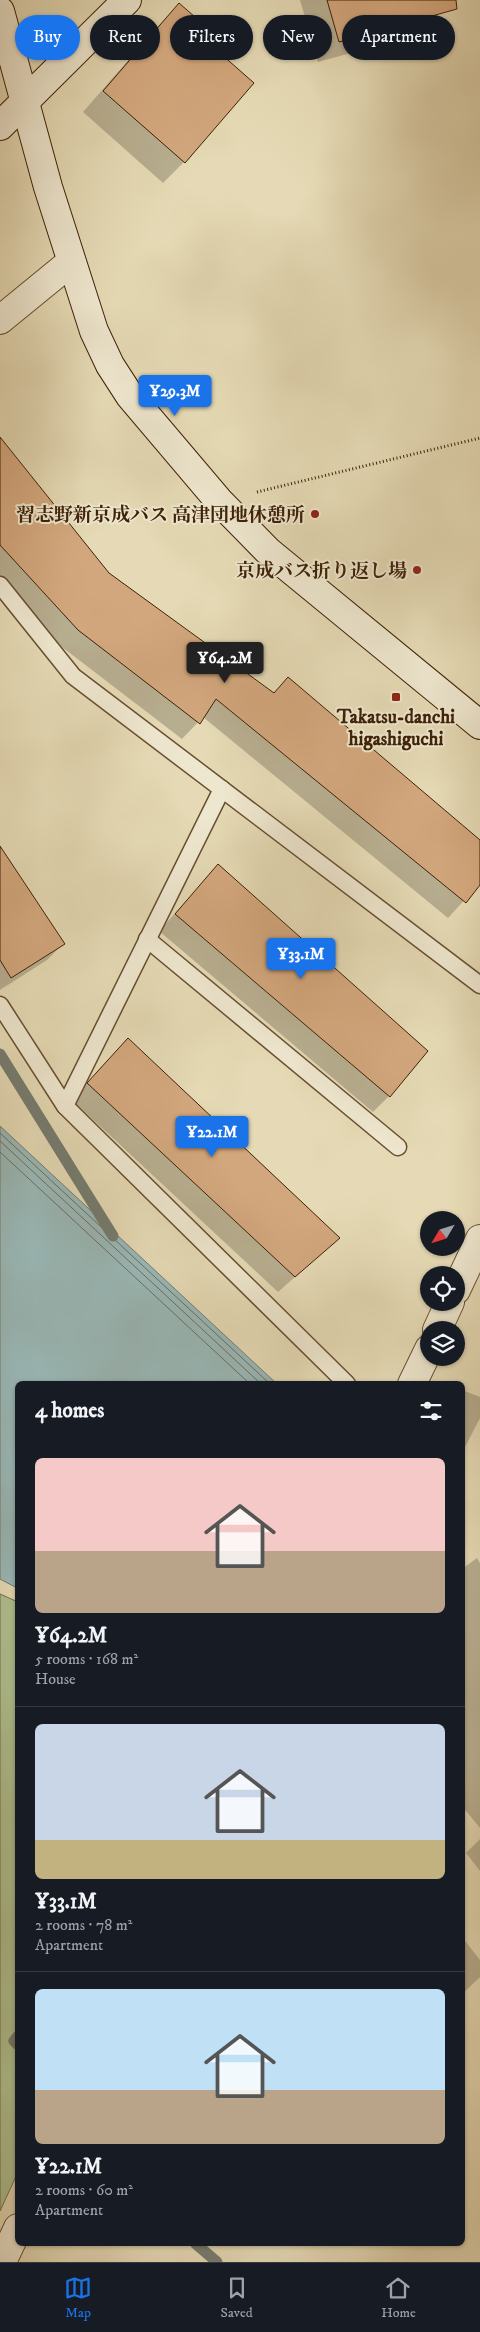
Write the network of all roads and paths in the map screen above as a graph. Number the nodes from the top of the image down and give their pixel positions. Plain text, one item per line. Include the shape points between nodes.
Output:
1 (127, 0) edge
2 (0, 12) edge
3 (25, 101) junction
4 (0, 126) edge
5 (71, 262) junction
6 (0, 320) edge
7 (480, 438) edge
8 (219, 501) junction
9 (0, 585) edge
10 (480, 725) edge
11 (222, 789) junction
12 (147, 939) junction
13 (480, 985) edge
14 (0, 1005) edge
15 (65, 1106) junction
16 (398, 1147) dead end
17 (480, 1239) edge
18 (465, 1271) edge
19 (420, 1366) edge
20 (344, 1381) edge
21 (413, 1381) edge
22 (15, 2234) edge
23 (2, 2262) edge

1 - 3 street
2 - 3 street
3 - 4 street
3 - 5 street
5 - 6 street
5 - 8 street via 94,331 110,365 130,396
7 - 8 path
8 - 10 street via 268,551
9 - 11 lane via 73,676
11 - 12 lane
11 - 13 lane
12 - 15 lane
12 - 16 lane
14 - 15 lane
15 - 20 lane
17 - 18 street
19 - 21 street
22 - 23 street

